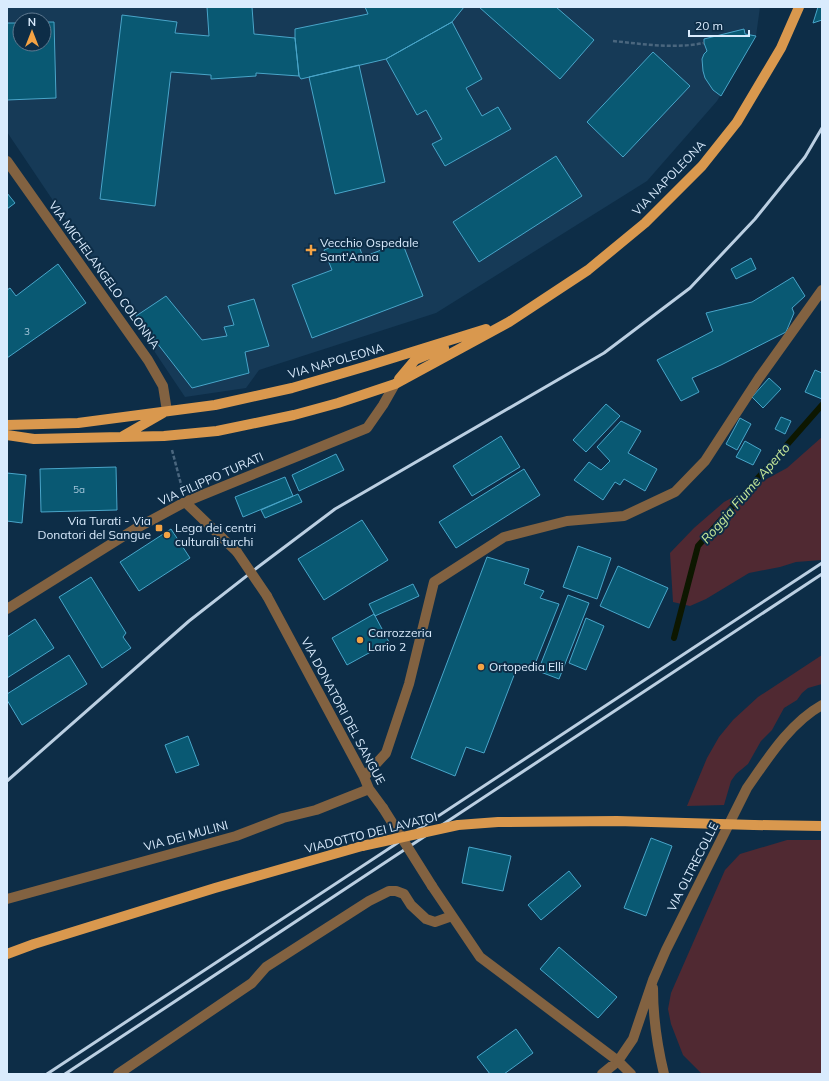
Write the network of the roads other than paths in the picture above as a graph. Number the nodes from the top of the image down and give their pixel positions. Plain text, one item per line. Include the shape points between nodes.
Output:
1 (795, 10) edge
2 (7, 161) edge
3 (822, 290) edge
4 (509, 322) junction
5 (395, 384) junction
6 (167, 411) junction
7 (7, 425) edge
8 (7, 435) edge
9 (122, 438) junction
10 (185, 502) junction
11 (7, 609) edge
12 (822, 705) edge
13 (364, 777) junction
14 (369, 789) junction
15 (822, 826) edge
16 (7, 899) edge
17 (452, 916) junction
18 (7, 954) edge
19 (653, 980) junction
20 (618, 1061) junction
21 (118, 1074) edge
22 (602, 1074) edge
23 (631, 1074) edge
24 (664, 1074) edge

1 - 4 main road, VIA NAPOLEONA via 781,48 737,122 702,166 645,223 588,270
2 - 6 street, VIA MICHELANGELO COLONNA via 148,360 163,386
3 - 13 street via 705,461 675,492 624,516 567,521 504,537 434,582 409,684 386,752
4 - 5 main road, VIA NAPOLEONA via 415,360
4 - 6 main road, VIA NAPOLEONA via 292,388 215,405
5 - 9 main road, VIA NAPOLEONA via 294,415 217,431
5 - 10 street, VIA FILIPPO TURATI via 367,428
6 - 7 main road, VIA NAPOLEONA via 78,423
6 - 9 main road, VIA NAPOLEONA
8 - 9 main road, VIA NAPOLEONA via 34,440
10 - 11 street, VIA FILIPPO TURATI via 135,529
10 - 13 street, VIA DONATORI DEL SANGUE, bridge via 237,552 267,596
12 - 19 street, VIA OLTRECOLLE via 803,718 747,788
13 - 14 street, VIA DONATORI DEL SANGUE
14 - 16 street, VIA DEI MULINI via 316,810 283,818 236,836
14 - 17 street, VIA DONATORI DEL SANGUE, bridge
15 - 18 main road, VIADOTTO DEI LAVATOI, bridge via 585,821 458,825 362,846 207,891
17 - 20 street, VIA DONATORI DEL SANGUE via 480,957
17 - 21 street via 435,922 426,919 411,905 404,894 389,891 369,901 266,967 252,984
19 - 20 street, VIA OLTRECOLLE via 633,1040
19 - 24 street via 653,1015
20 - 22 street, VIA OLTRECOLLE
20 - 23 street, VIA DONATORI DEL SANGUE

